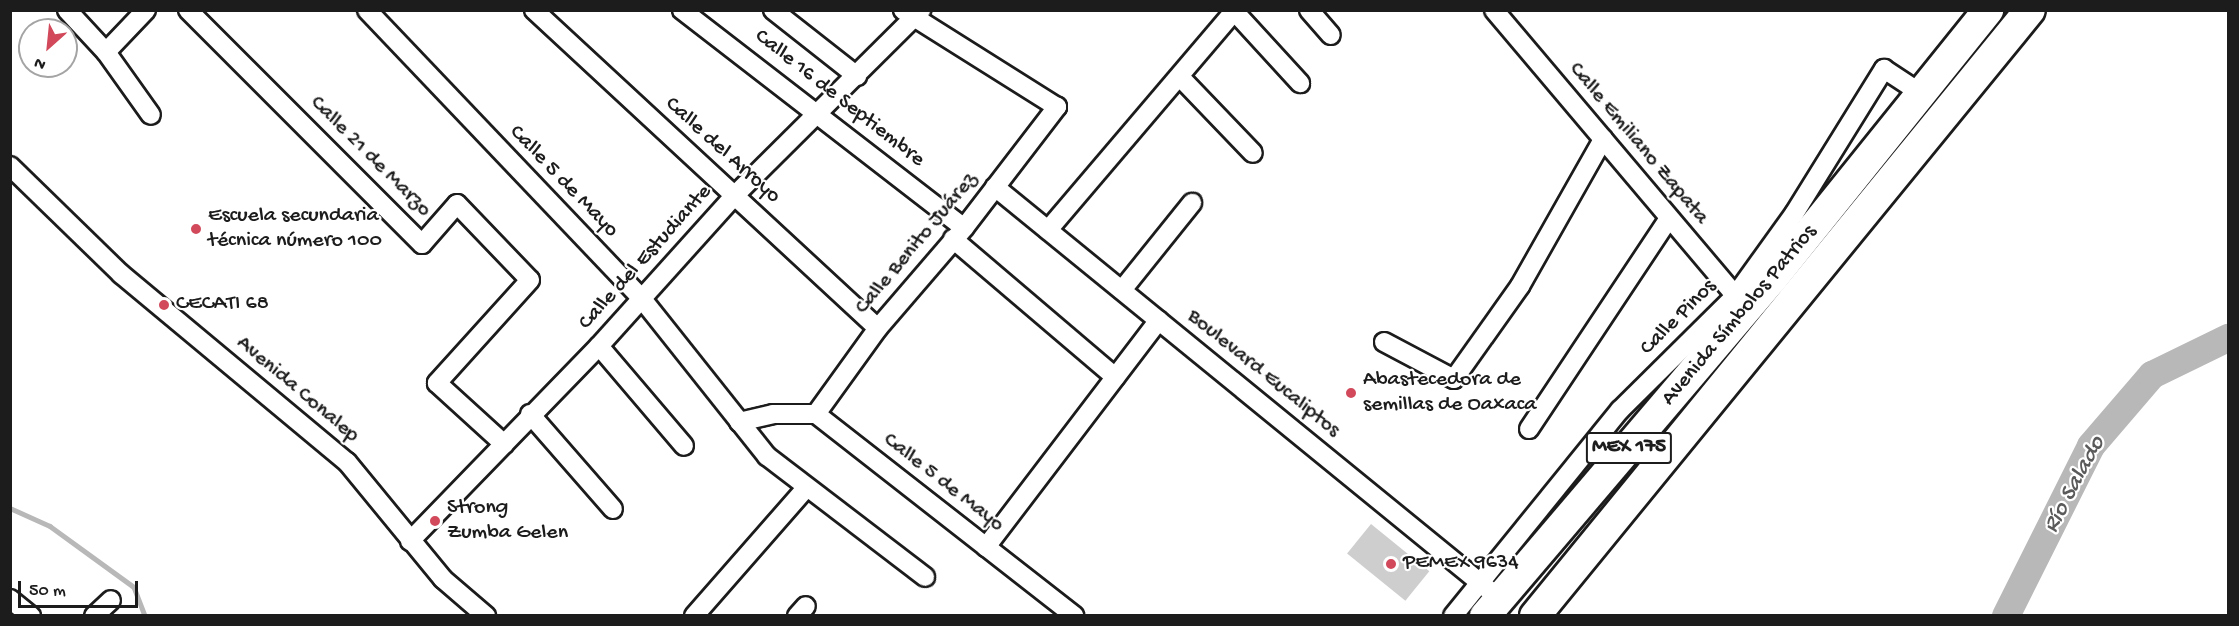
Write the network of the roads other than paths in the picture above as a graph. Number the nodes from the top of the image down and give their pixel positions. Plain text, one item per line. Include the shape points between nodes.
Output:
1 (66, 10) edge
2 (146, 10) edge
3 (188, 10) edge
4 (367, 10) edge
5 (534, 10) edge
6 (682, 10) edge
7 (773, 10) edge
8 (1309, 10) edge
9 (1494, 10) edge
10 (1988, 10) edge
11 (2030, 10) edge
12 (1235, 11) edge
13 (913, 13) edge
14 (1331, 35) dead end
15 (106, 52) junction
16 (857, 76) junction
17 (1180, 77) junction
18 (1300, 82) dead end
19 (1922, 94) junction
20 (818, 112) junction
21 (151, 115) dead end
22 (1603, 139) junction
23 (1253, 153) dead end
24 (10, 166) edge
25 (995, 187) junction
26 (734, 196) junction
27 (1192, 203) dead end
28 (1669, 218) junction
29 (1048, 230) junction
30 (959, 234) junction
31 (1122, 290) junction
32 (642, 299) junction
33 (1741, 302) junction
34 (1159, 320) junction
35 (878, 328) junction
36 (1384, 342) dead end
37 (599, 346) junction
38 (1115, 377) junction
39 (530, 414) junction
40 (816, 414) junction
41 (739, 422) junction
42 (1529, 429) dead end
43 (504, 444) junction
44 (684, 446) dead end
45 (807, 487) junction
46 (613, 509) dead end
47 (410, 541) junction
48 (986, 547) junction
49 (925, 577) dead end
50 (10, 599) edge
51 (1488, 599) edge
52 (111, 600) dead end
53 (31, 615) edge
54 (94, 615) edge
55 (486, 615) edge
56 (694, 615) edge
57 (1075, 615) edge
58 (1453, 615) edge
59 (1535, 615) edge

1 - 15 street
2 - 15 street
3 - 43 street, Calle 21 de Marzo via 422,244 457,204 530,280 437,383
4 - 32 street, Calle 5 de Mayo
5 - 26 street, Calle del Arroyo
6 - 20 street, Calle 16 de Septiembre
7 - 16 street
8 - 14 street
9 - 22 street, Calle Emiliano Zapata
10 - 19 highway, Avenida Símbolos Patrios / MEX 175
11 - 59 highway, Avenida Símbolos Patrios / MEX 175
12 - 17 street
12 - 18 street
13 - 16 street, Calle del Estudiante
13 - 25 street, Calle Benito Juárez via 1057,107
15 - 21 street
16 - 20 street, Calle del Estudiante
17 - 23 street
17 - 29 street
19 - 33 highway, Avenida Símbolos Patrios / MEX 175
19 - 33 street, Calle Pinos via 1884,69
20 - 26 street, Calle del Estudiante
20 - 30 street, Calle 16 de Septiembre
22 - 28 street, Calle Emiliano Zapata
22 - 36 street via 1520,286 1454,379
24 - 47 street, Avenida Conalep via 121,274 347,462
25 - 29 street, Boulevard Eucaliptos
25 - 30 street, Calle Benito Juárez
26 - 32 street, Calle del Estudiante
26 - 35 street, Calle del Arroyo
27 - 31 street
28 - 33 street, Calle Emiliano Zapata
28 - 42 street
29 - 31 street, Boulevard Eucaliptos
30 - 35 street, Calle Benito Juárez
30 - 38 street, Calle 16 de Septiembre
31 - 34 street, Boulevard Eucaliptos
32 - 37 street, Calle del Estudiante
32 - 41 street, Calle 5 de Mayo
33 - 51 highway, Avenida Símbolos Patrios / MEX 175
34 - 38 street
34 - 51 street, Boulevard Eucaliptos
35 - 40 street, Calle Benito Juárez
37 - 39 street, Calle del Estudiante
37 - 44 street
38 - 48 street
39 - 43 street, Calle del Estudiante
39 - 46 street
40 - 41 street via 773,414
40 - 48 street, Calle 5 de Mayo
41 - 45 street, Calle 5 de Mayo via 768,456
43 - 47 street, Calle del Estudiante
45 - 49 street, Calle 5 de Mayo
45 - 56 street
47 - 55 street, Avenida Conalep via 443,579
48 - 57 street, Calle 5 de Mayo
50 - 53 street
51 - 58 street
52 - 54 street

